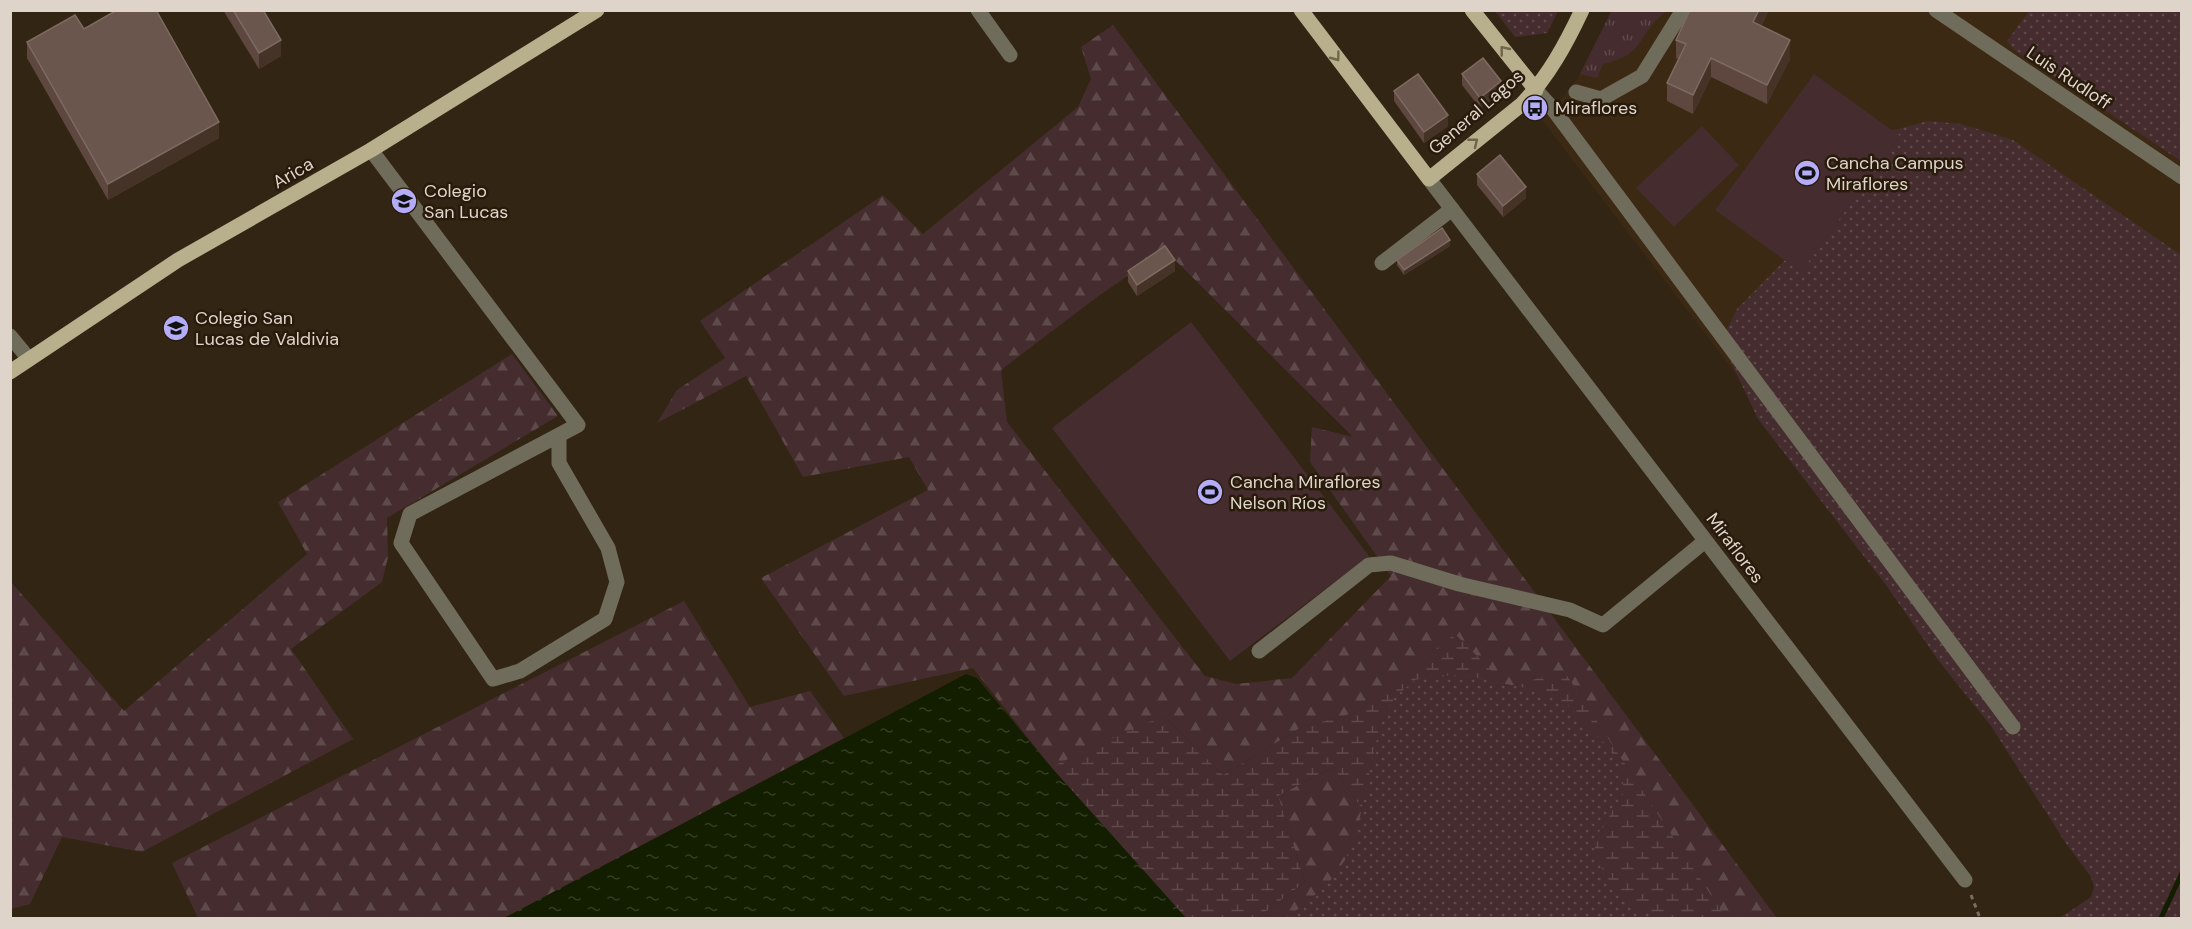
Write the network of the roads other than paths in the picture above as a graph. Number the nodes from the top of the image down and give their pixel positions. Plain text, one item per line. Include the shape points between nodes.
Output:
1 (597, 10) edge
2 (978, 10) edge
3 (1300, 10) edge
4 (1472, 10) edge
5 (1582, 10) edge
6 (1683, 10) edge
7 (1936, 10) edge
8 (1010, 55) dead end
9 (1536, 90) junction
10 (1576, 92) dead end
11 (371, 150) junction
12 (2181, 177) edge
13 (1429, 179) junction
14 (1452, 209) junction
15 (1382, 262) dead end
16 (10, 336) edge
17 (29, 359) junction
18 (10, 372) edge
19 (559, 437) junction
20 (1705, 541) junction
21 (1259, 651) dead end
22 (2013, 727) dead end
23 (1965, 880) road end

1 - 11 main road, Arica
2 - 8 street
3 -> 13 main road, Miraflores
9 -> 4 main road
5 - 9 main road, General Lagos
6 - 10 street via 1642,76 1601,99
7 - 12 street, Luis Rudloff
13 -> 9 main road, General Lagos
9 - 22 street
11 - 17 main road, Arica via 178,260
11 - 19 street via 578,425
13 - 14 street, Miraflores
14 - 15 street
14 - 20 street, Miraflores
16 - 17 street
17 - 18 main road, Arica
19 - 19 street via 410,514 401,543 493,679 520,671 605,620 616,582 608,548 559,462
20 - 21 street via 1603,625 1570,610 1459,584 1391,562 1369,565
20 - 23 street, Miraflores

